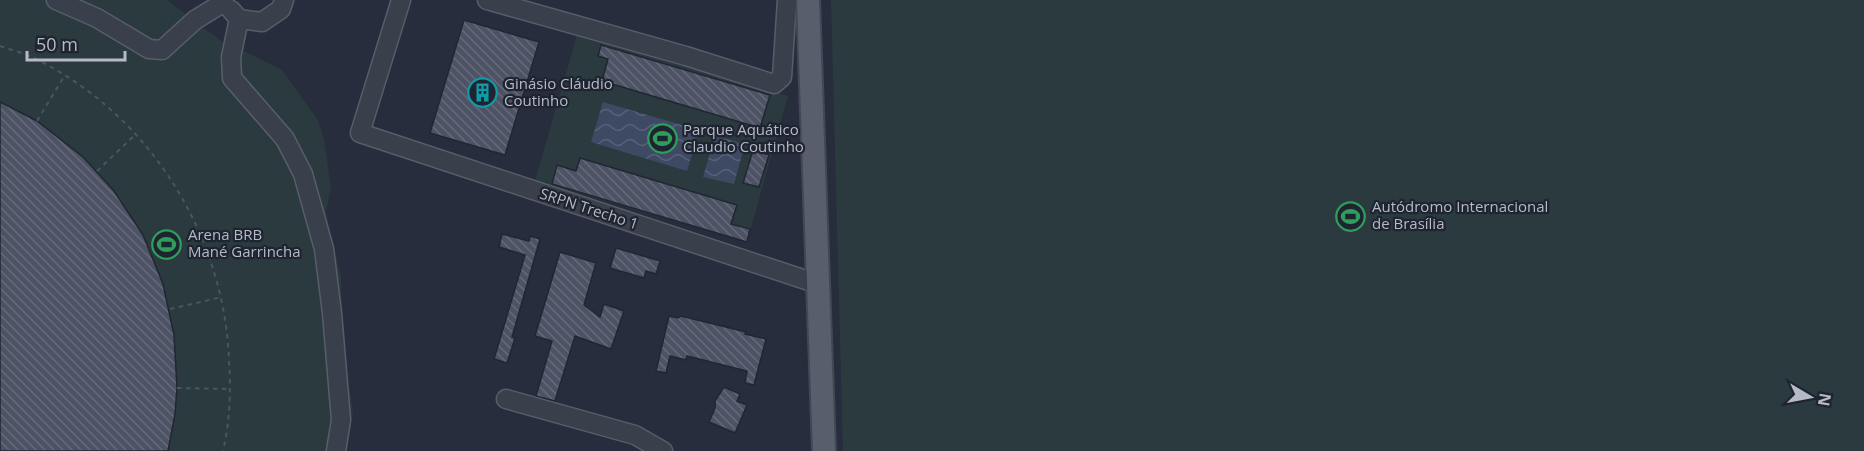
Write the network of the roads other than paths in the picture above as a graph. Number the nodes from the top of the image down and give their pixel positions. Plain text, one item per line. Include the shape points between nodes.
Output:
1 (56, 0) edge
2 (284, 0) edge
3 (401, 0) edge
4 (487, 0) edge
5 (787, 0) edge
6 (808, 0) edge
7 (224, 1) edge
8 (239, 19) junction
9 (818, 284) junction
10 (506, 399) dead end
11 (336, 451) edge
12 (663, 451) edge
13 (824, 451) edge

1 - 7 lane via 156,51
2 - 8 lane via 281,9 262,22
3 - 9 lane, SRPN Trecho 1 via 360,133
4 - 5 lane via 774,84 782,77
6 - 9 main road
7 - 8 lane
8 - 11 lane via 231,57 232,78 285,139 303,174 324,249 341,420
9 - 13 main road
10 - 12 lane via 635,435

